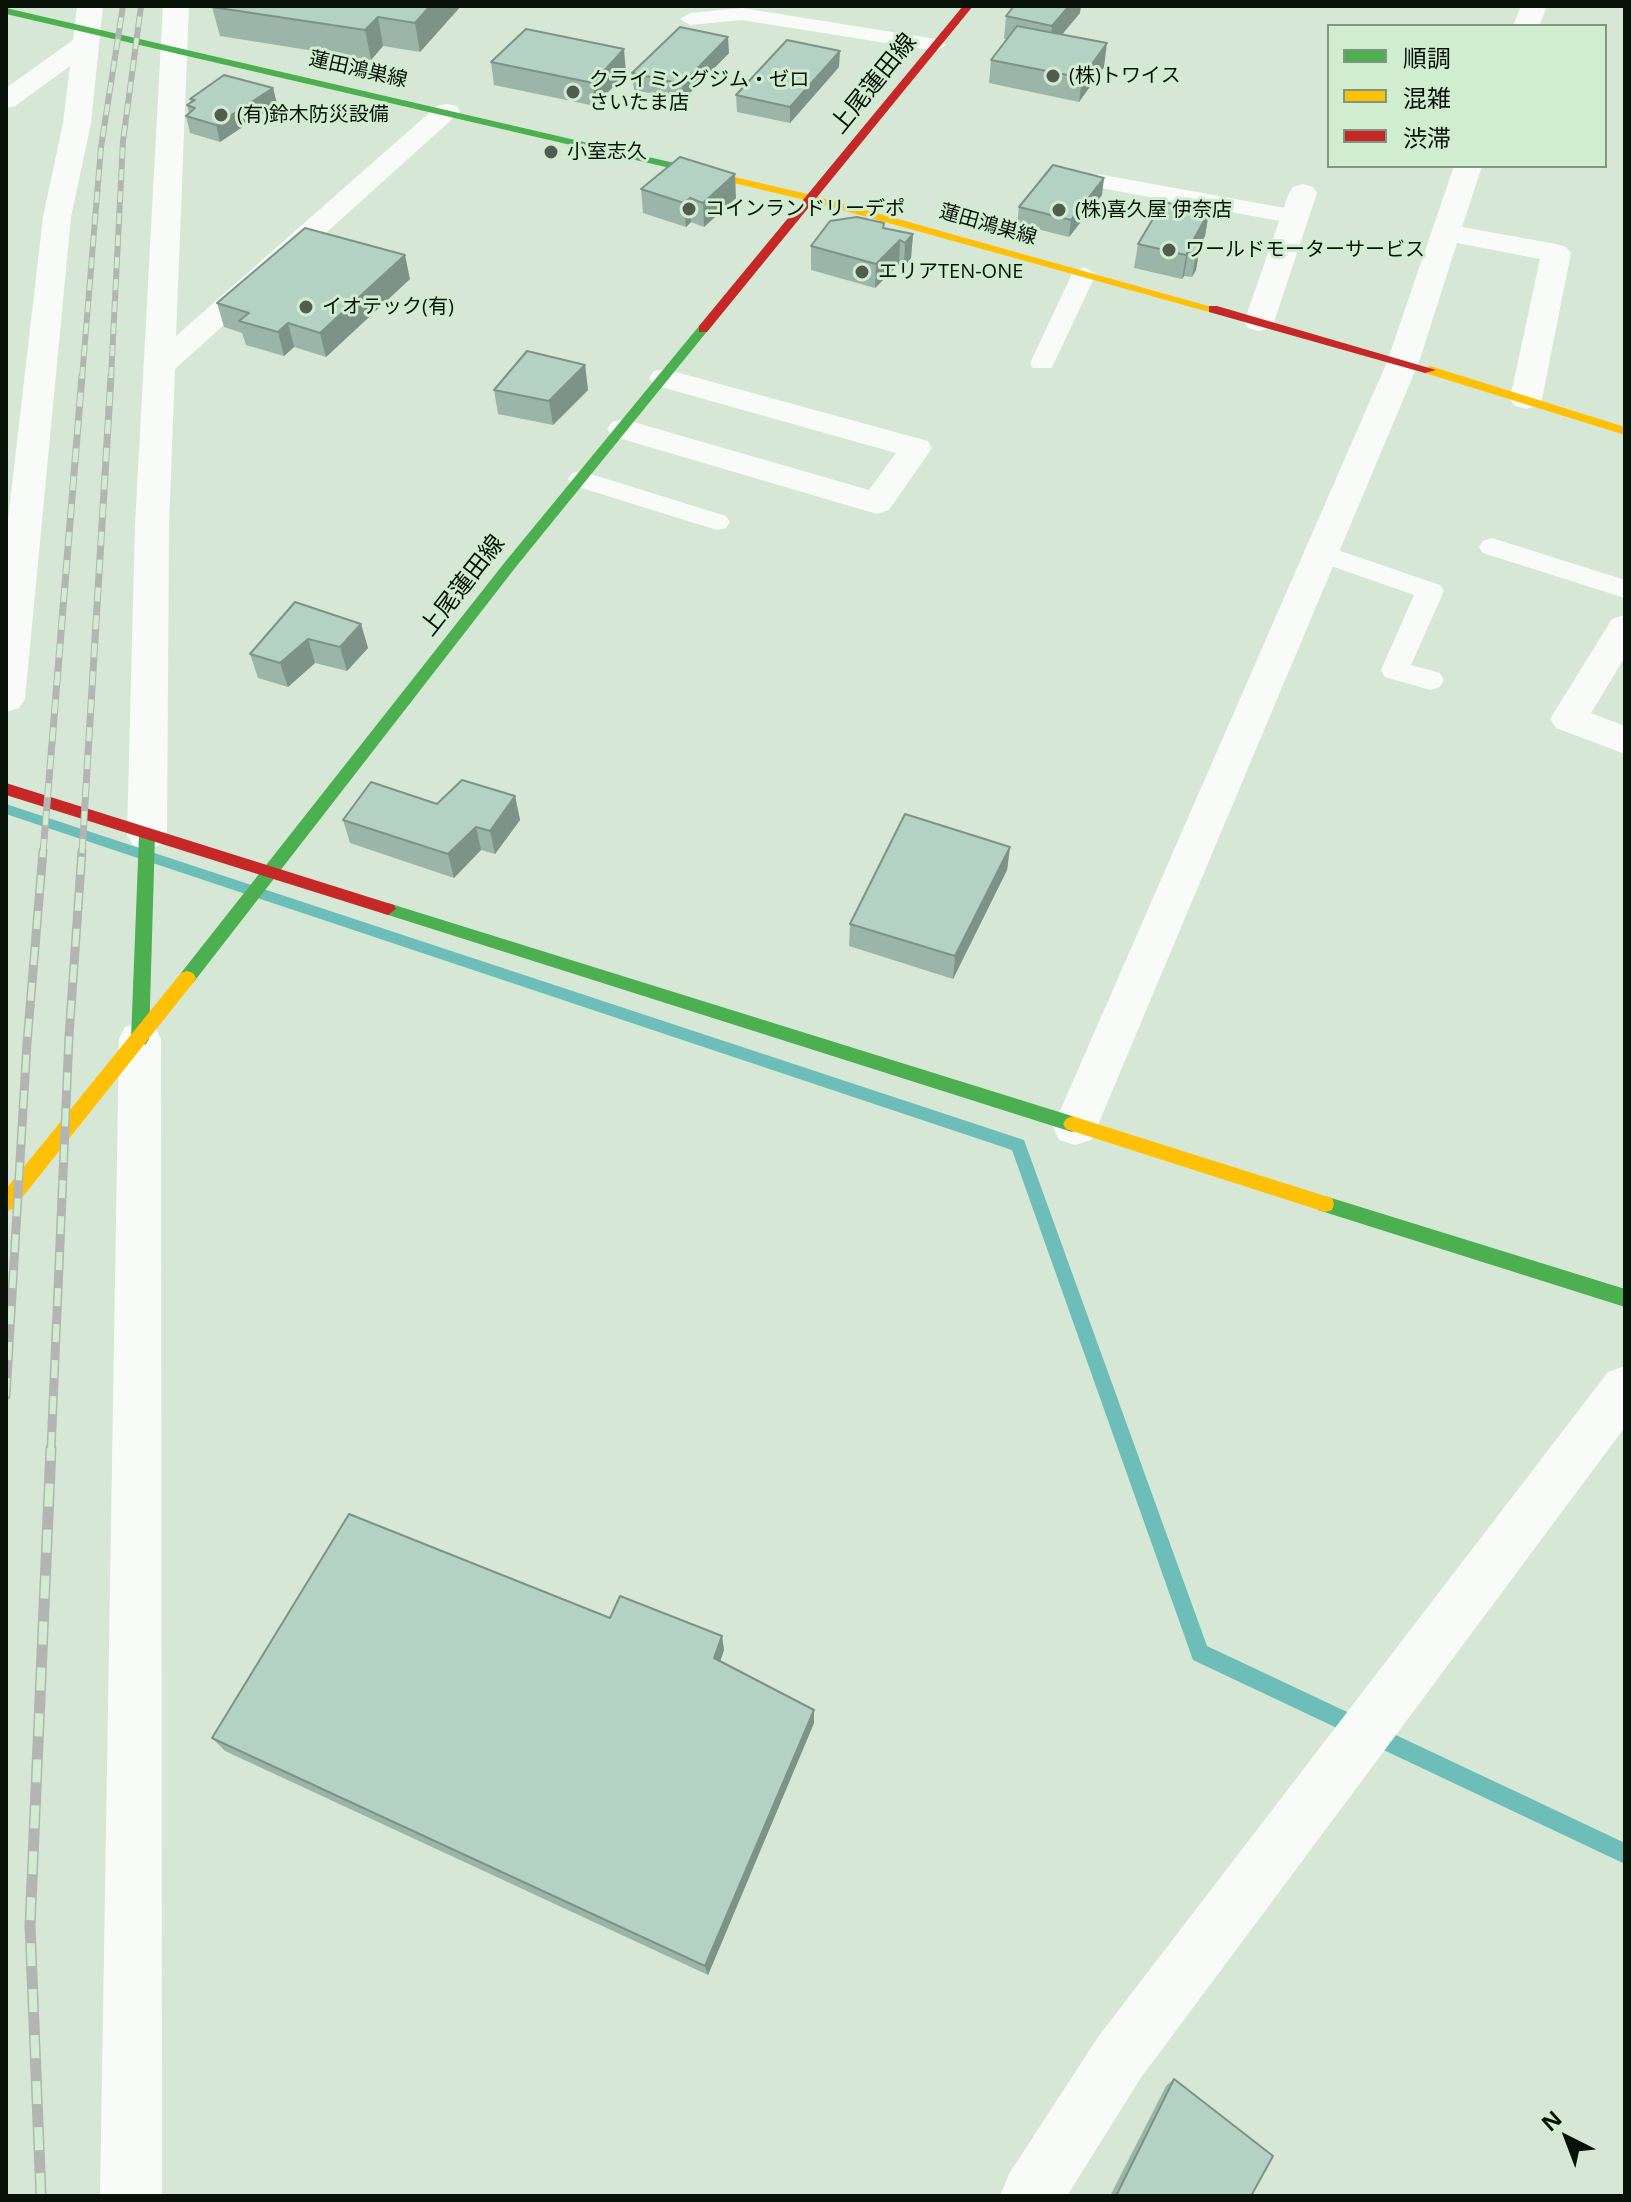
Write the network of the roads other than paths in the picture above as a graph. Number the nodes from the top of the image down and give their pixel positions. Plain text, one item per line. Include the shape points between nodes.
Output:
1 (176, 6) edge
2 (968, 6) edge
3 (6, 11) edge
4 (690, 19) dead end
5 (88, 26) edge
6 (936, 45) junction
7 (173, 50) junction
8 (6, 100) edge
9 (447, 112) junction
10 (1467, 168) edge
11 (1098, 181) edge
12 (812, 198) junction
13 (1300, 205) joint
14 (1448, 233) junction
15 (1084, 274) junction
16 (1259, 322) junction
17 (1403, 362) junction
18 (1042, 363) dead end
19 (159, 367) junction
20 (665, 378) junction
21 (1526, 399) junction
22 (623, 429) junction
23 (1625, 431) edge
24 (581, 479) junction
25 (17, 483) edge
26 (717, 522) dead end
27 (1492, 547) dead end
28 (1320, 553) junction
29 (1625, 589) edge
30 (1625, 627) edge
31 (1430, 680) dead end
32 (6, 699) edge
33 (1625, 741) edge
34 (6, 789) edge
35 (147, 835) junction
36 (264, 879) junction
37 (140, 1039) junction
38 (1075, 1127) junction
39 (6, 1203) edge
40 (1625, 1298) edge
41 (1625, 1388) edge
42 (131, 2196) edge
43 (1031, 2196) edge

1 - 7 street
2 - 6 main road, 上尾蓮田線
3 - 5 main road, 蓮田鴻巣線
4 - 6 lane via 742,14
5 - 7 main road, 蓮田鴻巣線
5 - 8 street
5 - 25 street via 77,123 57,217
6 - 12 main road, 上尾蓮田線
7 - 9 main road, 蓮田鴻巣線
7 - 19 street
9 - 12 main road, 蓮田鴻巣線
9 - 19 street
10 - 14 street via 1453,201
11 - 13 lane
12 - 15 main road, 蓮田鴻巣線
12 - 20 main road, 上尾蓮田線
13 - 16 street
14 - 17 street
14 - 21 street via 1556,253
15 - 16 main road, 蓮田鴻巣線
15 - 18 lane
16 - 17 main road, 蓮田鴻巣線
17 - 21 main road, 蓮田鴻巣線
17 - 28 street
19 - 35 street
20 - 22 main road, 上尾蓮田線
20 - 22 street via 916,448 877,503
21 - 23 main road, 蓮田鴻巣線
22 - 24 main road, 上尾蓮田線
24 - 26 lane
24 - 36 main road, 上尾蓮田線
25 - 32 street
27 - 29 lane
28 - 31 lane via 1430,591 1395,670
28 - 38 street
30 - 33 street via 1569,719
34 - 35 main road
35 - 36 main road
35 - 37 main road
36 - 37 main road, 上尾蓮田線
36 - 38 main road
37 - 39 main road, 上尾蓮田線
37 - 42 street
38 - 40 main road
41 - 43 street via 1119,2058

